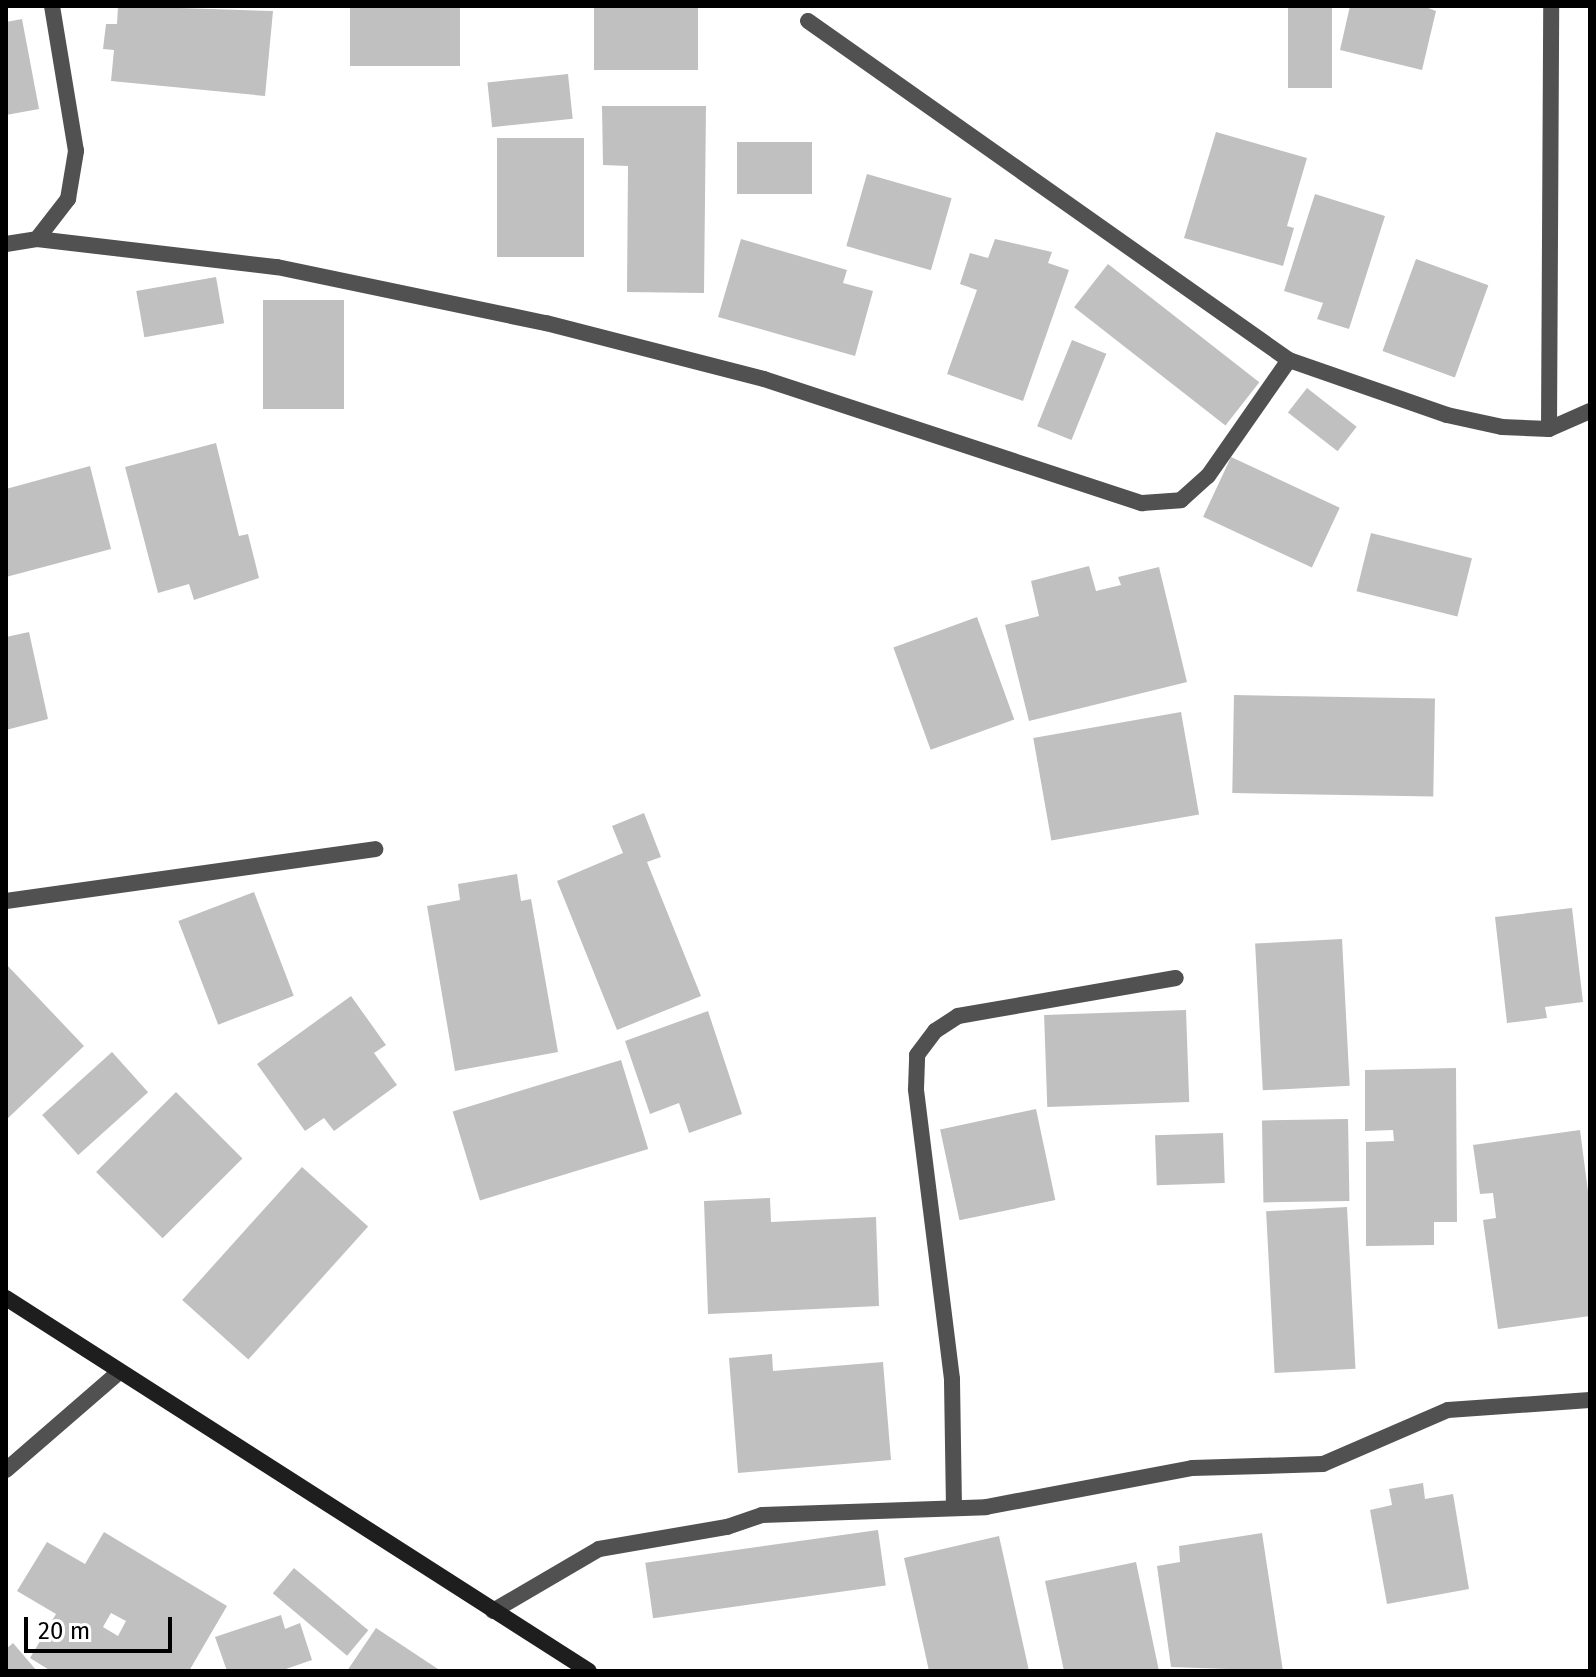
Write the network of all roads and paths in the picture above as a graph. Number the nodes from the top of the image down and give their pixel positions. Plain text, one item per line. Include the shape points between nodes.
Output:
1 (52, 6) edge
2 (1551, 6) edge
3 (808, 21) dead end
4 (37, 239) junction
5 (6, 244) edge
6 (1289, 360) junction
7 (1590, 411) edge
8 (1549, 429) junction
9 (375, 849) dead end
10 (6, 901) edge
11 (1176, 978) dead end
12 (6, 1298) edge
13 (118, 1373) junction
14 (1590, 1400) edge
15 (6, 1470) edge
16 (954, 1508) junction
17 (493, 1611) junction
18 (589, 1671) edge

1 - 4 street via 76,151 68,199
2 - 8 street
3 - 6 street
4 - 5 street
4 - 6 street via 277,267 546,323 764,379 1142,503 1181,500 1208,476
6 - 8 street via 1447,415 1502,427
7 - 8 street
9 - 10 street
11 - 16 street via 958,1016 935,1031 917,1055 916,1089 952,1379
12 - 13 main road
13 - 15 street
13 - 17 main road
14 - 16 street via 1448,1410 1323,1464 1192,1468 986,1507
16 - 17 street via 762,1515 727,1527 599,1549
17 - 18 main road

